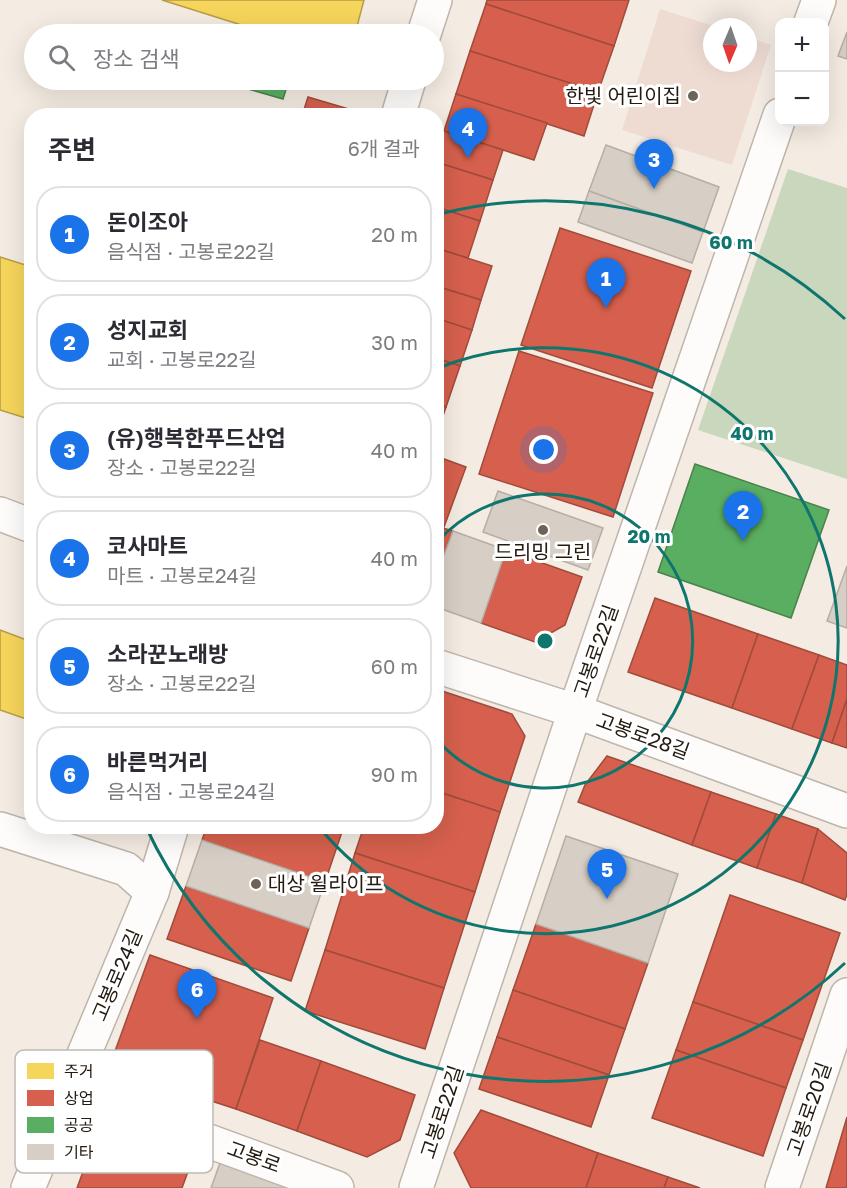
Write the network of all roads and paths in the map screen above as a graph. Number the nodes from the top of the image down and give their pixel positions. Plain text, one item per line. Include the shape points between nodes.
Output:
1 (435, 0) edge
2 (819, 0) edge
3 (812, 18) edge
4 (427, 24) edge
5 (406, 90) edge
6 (400, 108) edge
7 (776, 126) edge
8 (0, 514) edge
9 (24, 523) edge
10 (444, 669) edge
11 (575, 711) junction
12 (847, 811) edge
13 (0, 829) edge
14 (170, 834) edge
15 (152, 892) junction
16 (847, 995) edge
17 (86, 1050) edge
18 (213, 1143) edge
19 (34, 1173) edge
20 (28, 1188) edge
21 (337, 1188) edge
22 (416, 1188) edge
23 (782, 1188) edge

1 - 4 street
2 - 3 street
5 - 6 street
7 - 11 street, 고봉로22길
8 - 9 street
10 - 11 street, 고봉로28길
11 - 12 street, 고봉로28길
11 - 22 street, 고봉로22길
13 - 15 street via 126,869
14 - 15 street, 고봉로24길
15 - 17 street, 고봉로24길
16 - 23 street, 고봉로20길
18 - 21 street, 고봉로
19 - 20 street, 고봉로24길

